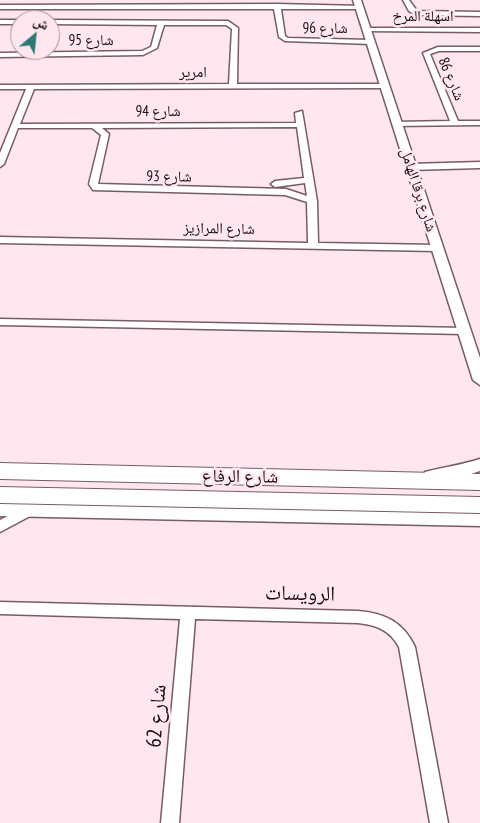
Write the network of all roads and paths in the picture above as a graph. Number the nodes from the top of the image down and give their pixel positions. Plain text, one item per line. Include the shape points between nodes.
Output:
1 (406, 0) edge
2 (132, 3) edge
3 (359, 3) edge
4 (277, 6) junction
5 (0, 7) edge
6 (480, 14) edge
7 (60, 22) edge
8 (161, 22) junction
9 (367, 30) junction
10 (480, 30) edge
11 (461, 40) junction
12 (371, 42) junction
13 (480, 49) edge
14 (0, 54) edge
15 (385, 86) junction
16 (31, 87) junction
17 (233, 87) junction
18 (0, 88) edge
19 (299, 113) dead end
20 (480, 123) edge
21 (396, 124) junction
22 (455, 124) junction
23 (16, 126) junction
24 (94, 126) junction
25 (300, 126) junction
26 (0, 164) edge
27 (480, 166) edge
28 (410, 167) junction
29 (309, 180) junction
30 (265, 184) dead end
31 (312, 201) junction
32 (0, 240) edge
33 (313, 246) junction
34 (437, 248) junction
35 (0, 322) edge
36 (464, 331) junction
37 (480, 380) edge
38 (480, 465) edge
39 (0, 471) edge
40 (398, 481) junction
41 (480, 482) edge
42 (0, 495) edge
43 (0, 510) edge
44 (27, 511) junction
45 (480, 516) edge
46 (0, 527) edge
47 (0, 608) edge
48 (188, 612) junction
49 (170, 823) edge
50 (439, 823) edge

1 - 6 street via 415,13
2 - 4 street
2 - 5 street via 33,10
3 - 4 street
3 - 9 street, شارع برقا الهامل
4 - 12 street, شارع 96 via 282,37 287,40
7 - 8 street, شارع 95
8 - 14 street, شارع 95 via 154,48 144,53
8 - 17 street, شارع 95 via 218,22 233,26
9 - 11 street, اسهلة المرخ
9 - 12 street, شارع برقا الهامل
10 - 11 street, اسهلة المرخ
11 - 13 street, شارع 86
11 - 22 street, شارع 86 via 426,53
12 - 15 street, شارع برقا الهامل
15 - 17 street, امرير
15 - 21 street, شارع برقا الهامل
16 - 17 street, امرير
16 - 18 street, امرير
16 - 23 street
19 - 25 street
20 - 22 street
21 - 22 street
21 - 28 street, شارع برقا الهامل
23 - 24 street, شارع 94
23 - 26 street
24 - 25 street, شارع 94
24 - 31 street, شارع 93 via 105,134 93,184 96,188 290,192
25 - 29 street
27 - 28 street
28 - 34 street, شارع برقا الهامل
29 - 30 street
29 - 31 street
31 - 33 street
32 - 33 street, شارع المرازيز
33 - 34 street, شارع المرازيز
34 - 36 street, شارع برقا الهامل
35 - 36 street
36 - 37 street, شارع برقا الهامل
38 - 40 street via 463,471
39 - 40 main road, شارع الرفاع
40 - 41 main road, شارع الرفاع
42 - 45 main road, شارع الرفاع
43 - 44 street, شارع الرفاع
44 - 45 street, شارع الرفاع
44 - 46 street
47 - 48 street, الرويسات
48 - 49 street, شارع 62
48 - 50 street, الرويسات via 367,617 392,626 407,647

